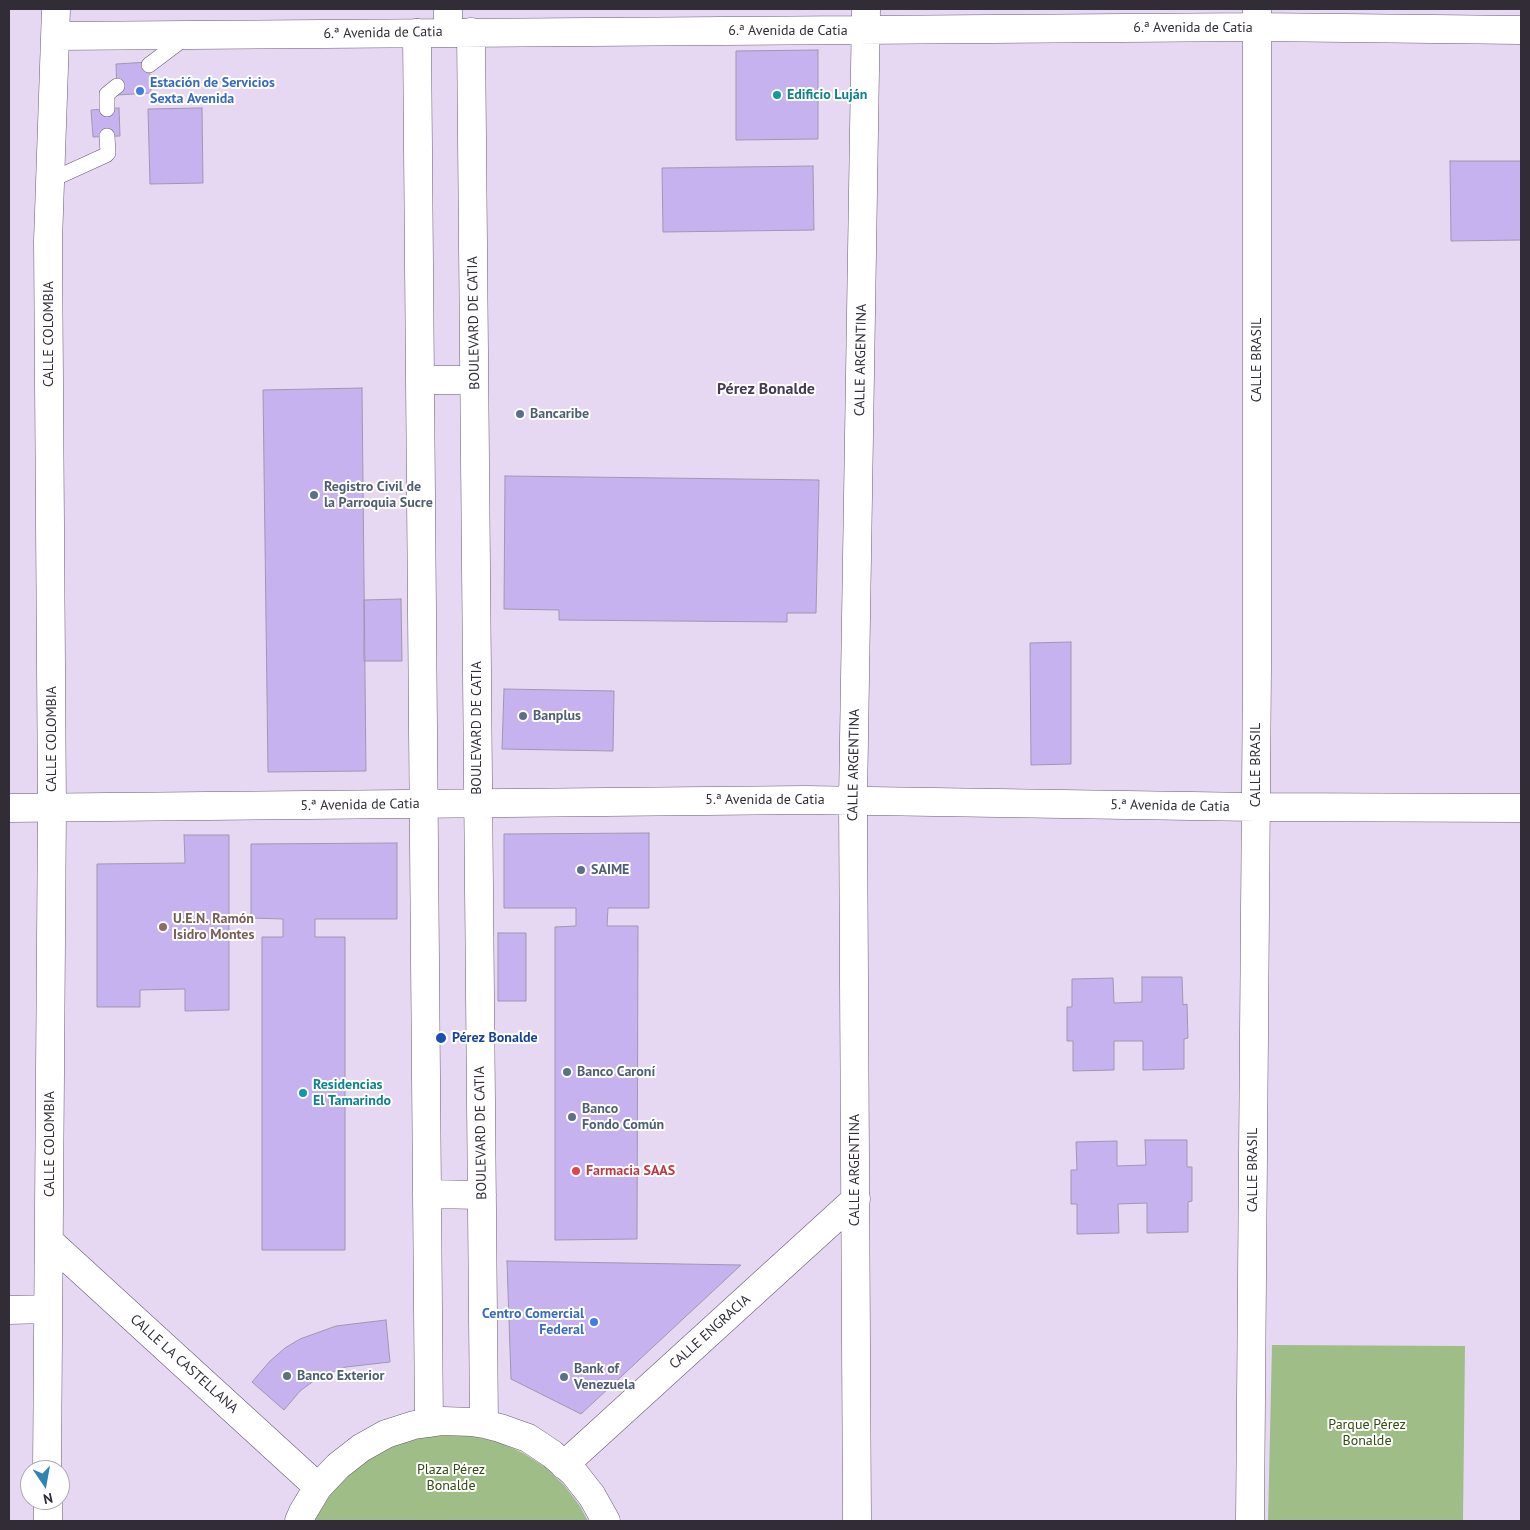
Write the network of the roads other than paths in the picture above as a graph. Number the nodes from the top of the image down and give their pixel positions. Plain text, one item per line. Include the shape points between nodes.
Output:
1 (56, 9) edge
2 (1257, 18) edge
3 (866, 19) edge
4 (456, 24) edge
5 (1521, 30) edge
6 (417, 33) junction
7 (189, 35) junction
8 (56, 36) junction
9 (149, 65) dead end
10 (117, 86) dead end
11 (107, 109) dead end
12 (107, 136) dead end
13 (50, 180) junction
14 (420, 380) junction
15 (474, 380) junction
16 (854, 800) junction
17 (478, 803) junction
18 (424, 804) junction
19 (1255, 807) junction
20 (9, 808) edge
21 (52, 808) junction
22 (1521, 808) edge
23 (427, 1194) junction
24 (482, 1195) junction
25 (856, 1199) junction
26 (49, 1241) junction
27 (48, 1309) junction
28 (9, 1310) edge
29 (429, 1423) junction
30 (484, 1424) junction
31 (47, 1460) edge
32 (564, 1465) junction
33 (318, 1487) junction
34 (299, 1521) edge
35 (606, 1521) edge
36 (857, 1521) edge
37 (1250, 1521) edge

1 - 8 street, CALLE COLOMBIA
2 - 3 street, 6.ª Avenida de Catia
2 - 5 street, 6.ª Avenida de Catia
2 - 19 street, CALLE BRASIL
3 - 4 street, 6.ª Avenida de Catia
3 - 16 street, CALLE ARGENTINA
4 - 6 street, 6.ª Avenida de Catia
4 - 15 street, BOULEVARD DE CATIA
6 - 7 street, 6.ª Avenida de Catia
6 - 14 street
7 - 8 street, 6.ª Avenida de Catia
7 - 9 lane
8 - 13 street, CALLE COLOMBIA
10 - 11 lane via 107,94
12 - 13 lane via 106,155
13 - 21 street, CALLE COLOMBIA
14 - 15 street
14 - 18 street
15 - 17 street, BOULEVARD DE CATIA
16 - 17 street, 5.ª Avenida de Catia
16 - 19 street, 5.ª Avenida de Catia
16 - 25 street, CALLE ARGENTINA
17 - 18 street, 5.ª Avenida de Catia
17 - 24 street, BOULEVARD DE CATIA
18 - 21 street, 5.ª Avenida de Catia
18 - 23 street
19 - 22 street, 5.ª Avenida de Catia
19 - 37 street, CALLE BRASIL
20 - 21 street, 5.ª Avenida de Catia
21 - 26 street, CALLE COLOMBIA
23 - 24 street
23 - 29 street
24 - 30 street, BOULEVARD DE CATIA
25 - 32 street, CALLE ENGRACIA
25 - 36 street, CALLE ARGENTINA
26 - 27 street, CALLE COLOMBIA
26 - 33 street, CALLE LA CASTELLANA
27 - 28 street
27 - 31 street, CALLE COLOMBIA
29 - 30 street
29 - 33 street via 386,1434 361,1448
30 - 32 street via 528,1438
32 - 35 street via 592,1496
33 - 34 street

